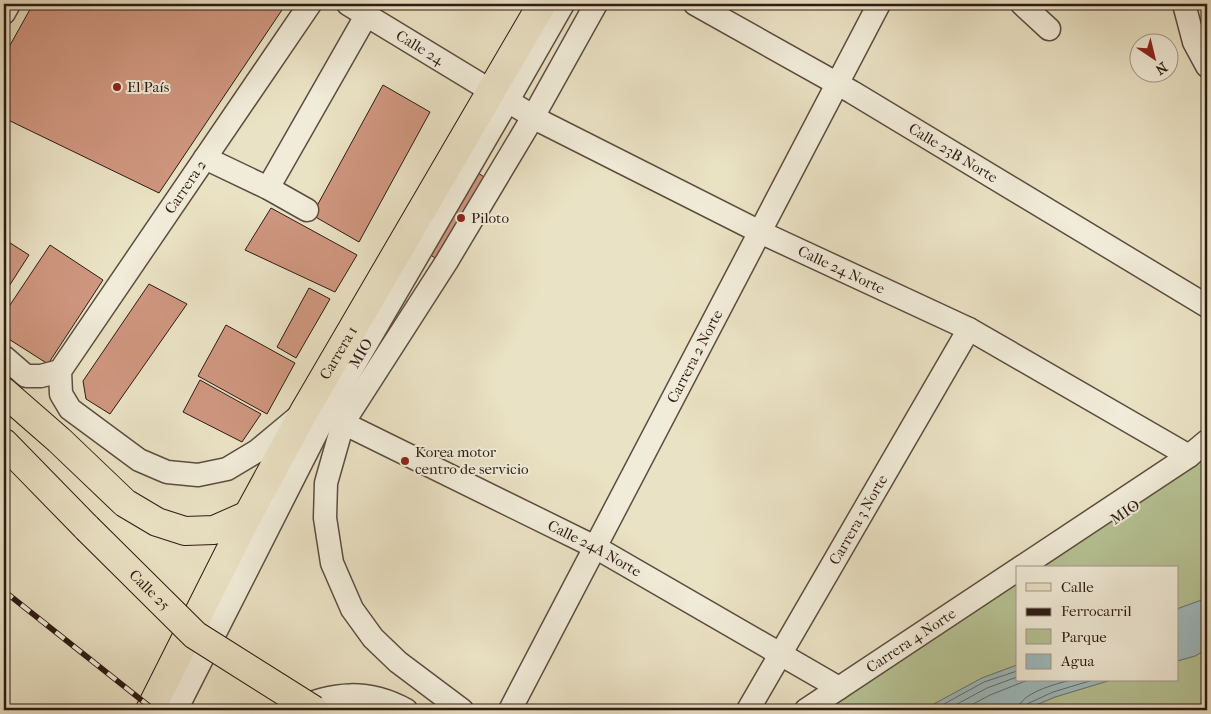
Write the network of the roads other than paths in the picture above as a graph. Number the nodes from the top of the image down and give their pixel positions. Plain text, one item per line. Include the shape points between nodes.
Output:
1 (9, 4) edge
2 (310, 4) edge
3 (542, 4) edge
4 (562, 4) edge
5 (596, 4) edge
6 (695, 4) edge
7 (879, 4) edge
8 (1022, 4) edge
9 (1184, 4) edge
10 (357, 10) edge
11 (4, 13) edge
12 (1049, 29) dead end
13 (1207, 66) edge
14 (838, 84) junction
15 (499, 97) junction
16 (533, 117) junction
17 (205, 158) junction
18 (268, 188) junction
19 (307, 210) dead end
20 (760, 232) junction
21 (1207, 306) edge
22 (969, 329) junction
23 (4, 357) edge
24 (60, 371) junction
25 (4, 392) edge
26 (306, 410) junction
27 (343, 423) junction
28 (1207, 441) edge
29 (4, 443) edge
30 (1198, 456) edge
31 (248, 515) junction
32 (595, 547) junction
33 (1024, 566) edge
34 (1045, 566) edge
35 (1016, 571) edge
36 (1016, 585) edge
37 (780, 655) junction
38 (839, 688) junction
39 (150, 710) edge
40 (176, 710) edge
41 (293, 710) edge
42 (314, 710) edge
43 (406, 710) edge
44 (462, 710) edge
45 (510, 710) edge
46 (748, 710) edge
47 (806, 710) edge
48 (827, 710) edge

1 - 11 street
2 - 17 street, Carrera 2
3 - 15 main road, Carrera 1
4 - 15 street, MIO
5 - 16 street
6 - 14 street, Calle 23B Norte
7 - 14 street, Carrera 2 Norte
8 - 12 street
9 - 13 street via 1194,42
10 - 15 street, Calle 24
10 - 18 street
14 - 20 street, Carrera 2 Norte
14 - 21 street, Calle 23B Norte
15 - 16 street, Calle 24 Norte
15 - 26 main road, Carrera 1
15 - 40 street, MIO via 329,408
16 - 20 street, Calle 24 Norte
16 - 27 street via 447,261
17 - 18 street
17 - 24 street, Carrera 2
18 - 19 street
20 - 22 street, Calle 24 Norte
20 - 32 street, Carrera 2 Norte
22 - 30 street, Calle 24 Norte
22 - 37 street, Carrera 3 Norte
23 - 24 street via 26,376
24 - 26 street via 61,394 70,409 138,460 167,472 198,475 227,468 256,450
25 - 31 main road via 125,503 157,522 185,531 214,530
26 - 31 main road, Carrera 1
27 - 32 street, Calle 24A Norte
27 - 44 street via 326,483 325,518 332,563 352,609 373,638 398,662
28 - 30 street, Carrera 4 Norte
29 - 42 main road, Calle 25, bridge via 195,635
30 - 33 street, Carrera 4 Norte
30 - 34 street, MIO
31 - 39 main road, Carrera 1
32 - 37 street, Calle 24A Norte
32 - 45 street, Carrera 2 Norte
35 - 38 street, Carrera 4 Norte
36 - 48 street
37 - 38 street, Calle 24A Norte
37 - 46 street, Carrera 3 Norte
38 - 47 street, Carrera 4 Norte
41 - 43 street via 312,701 348,694 384,699

